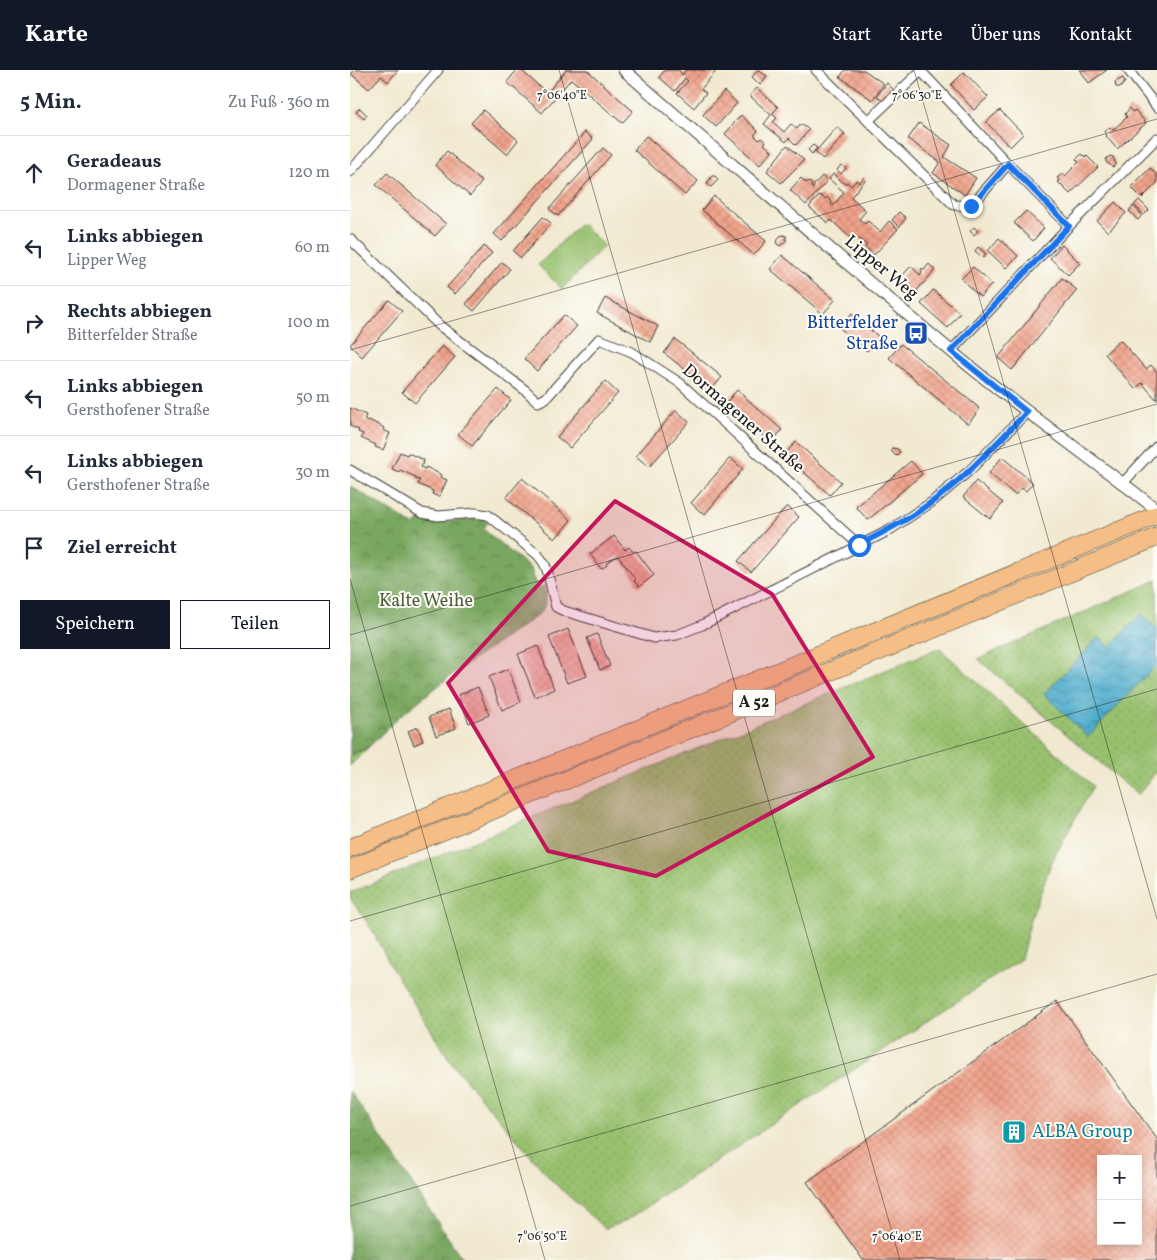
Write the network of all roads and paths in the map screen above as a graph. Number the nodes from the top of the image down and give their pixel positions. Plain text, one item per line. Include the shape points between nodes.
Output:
1 (438, 70) edge
2 (624, 70) edge
3 (816, 70) edge
4 (921, 70) edge
5 (1128, 70) edge
6 (1157, 107) edge
7 (868, 121) junction
8 (1157, 138) edge
9 (1008, 164) junction
10 (350, 172) edge
11 (1069, 226) junction
12 (350, 239) edge
13 (951, 351) junction
14 (1027, 412) junction
15 (1157, 446) edge
16 (350, 470) edge
17 (1122, 484) junction
18 (1157, 510) edge
19 (1149, 518) edge
20 (1157, 537) edge
21 (859, 545) junction
22 (350, 848) edge
23 (350, 869) edge

1 - 10 street
2 - 13 street, Lipper Weg
3 - 7 street
4 - 7 street
4 - 9 street
5 - 6 street
7 - 9 street via 954,205 971,206
8 - 11 street
9 - 11 street
11 - 13 street
12 - 21 street, Dormagener Straße via 440,326 538,402 546,398 599,339 632,352 680,383
13 - 14 street, Lipper Weg
14 - 17 street, Lipper Weg
14 - 21 street via 969,471 932,502 888,531
15 - 17 street
16 - 21 street via 422,513 438,516 475,512 488,515 544,562 556,607 654,638 677,635 702,626
17 - 18 street, Lipper Weg
19 - 22 highway, A 52
20 - 23 highway, A 52

